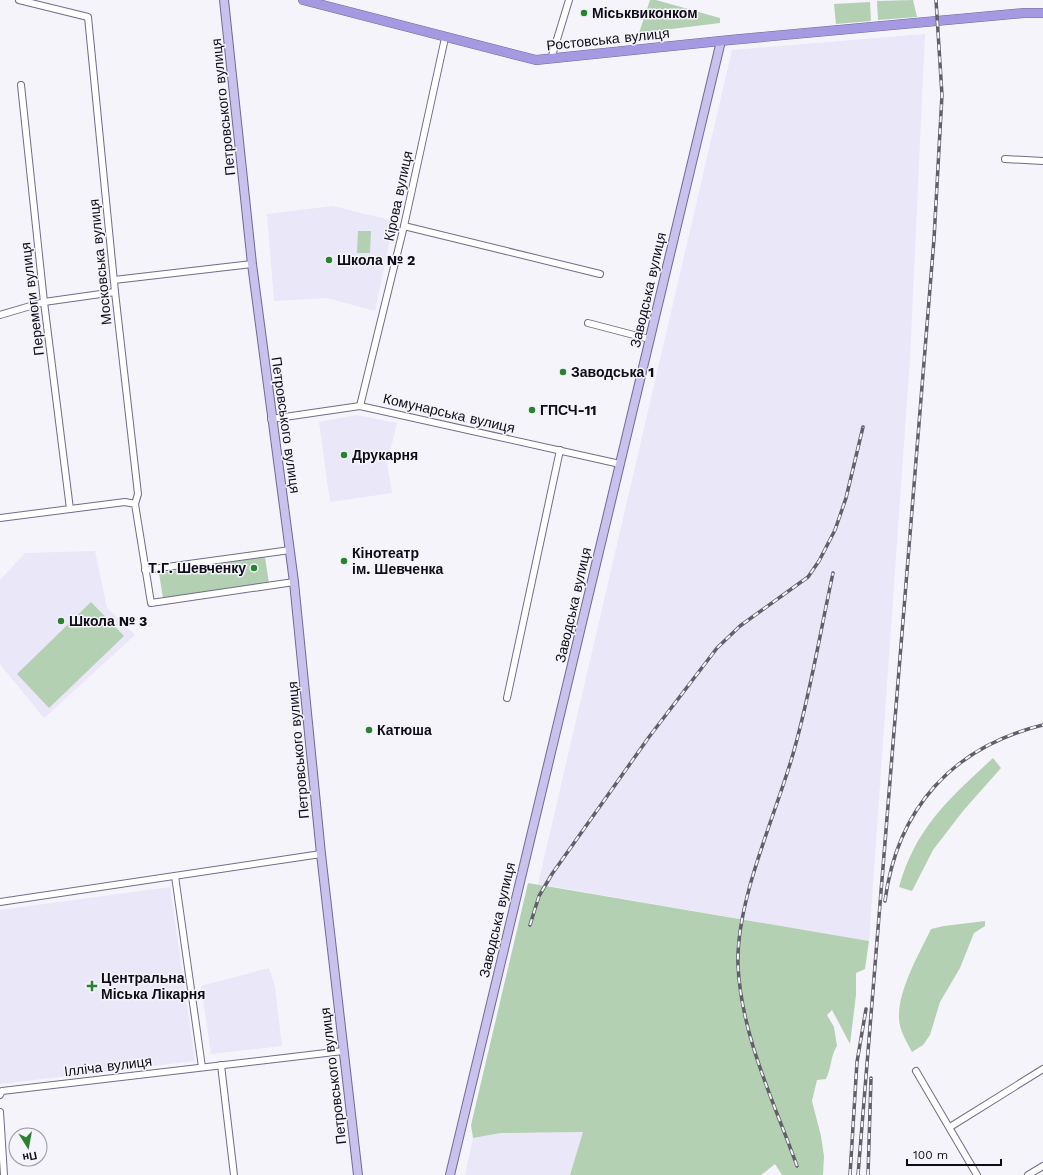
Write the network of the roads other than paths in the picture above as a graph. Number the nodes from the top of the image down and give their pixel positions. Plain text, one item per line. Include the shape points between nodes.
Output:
1 (20, 0) edge
2 (224, 0) edge
3 (303, 0) edge
4 (569, 0) edge
5 (326, 3) edge
6 (1043, 13) edge
7 (445, 38) junction
8 (721, 41) junction
9 (551, 59) junction
10 (20, 85) dead end
11 (1005, 159) dead end
12 (1043, 161) edge
13 (404, 226) junction
14 (252, 264) junction
15 (600, 274) dead end
16 (114, 280) junction
17 (115, 292) junction
18 (44, 302) junction
19 (0, 315) edge
20 (588, 323) dead end
21 (649, 339) junction
22 (360, 406) junction
23 (271, 419) junction
24 (560, 450) junction
25 (620, 464) junction
26 (135, 504) junction
27 (70, 509) junction
28 (0, 518) edge
29 (290, 550) junction
30 (145, 570) junction
31 (294, 582) junction
32 (507, 698) dead end
33 (321, 854) junction
34 (175, 876) junction
35 (0, 902) edge
36 (343, 1051) junction
37 (221, 1065) junction
38 (202, 1067) junction
39 (1043, 1069) edge
40 (916, 1071) dead end
41 (0, 1095) edge
42 (0, 1112) edge
43 (950, 1127) junction
44 (1043, 1166) edge
45 (4, 1175) edge
46 (234, 1175) edge
47 (358, 1175) edge
48 (450, 1175) edge
49 (978, 1175) edge
50 (1028, 1175) edge

1 - 16 street, Московська вулиця via 88,17
2 - 14 main road, Петровського вулиця
3 - 5 highway, Ростовська вулиця
4 - 9 street
5 - 7 highway, Ростовська вулиця
6 - 8 highway, Ростовська вулиця
7 - 9 highway, Ростовська вулиця via 536,60
7 - 13 street, Кірова вулиця
8 - 9 highway, Ростовська вулиця
8 - 21 main road, Заводська вулиця
10 - 18 street, Перемоги вулиця
11 - 12 street
13 - 15 street
13 - 22 street, Кірова вулиця
14 - 16 street
14 - 23 main road, Петровського вулиця
16 - 17 street, Московська вулиця
17 - 18 street
17 - 26 street, Московська вулиця via 138,494
18 - 19 street
18 - 27 street, Перемоги вулиця
20 - 21 street
21 - 25 main road, Заводська вулиця
22 - 23 street, Комунарська вулиця
22 - 24 street, Комунарська вулиця
23 - 29 main road, Петровського вулиця
24 - 25 street, Комунарська вулиця
24 - 32 street
25 - 48 main road, Заводська вулиця
26 - 27 street via 125,502
26 - 30 street, Московська вулиця
27 - 28 street
29 - 30 street
29 - 31 main road, Петровського вулиця
30 - 31 street, Московська вулиця via 151,603
31 - 33 main road, Петровського вулиця
33 - 34 street
33 - 36 main road, Петровського вулиця
34 - 35 street via 60,891
34 - 38 street
36 - 37 street, Ілліча вулиця
36 - 47 main road, Петровського вулиця
37 - 38 street, Ілліча вулиця
37 - 46 street
38 - 41 street, Ілліча вулиця via 2,1091
39 - 43 street
40 - 43 street
42 - 45 street
43 - 49 street
44 - 50 street

